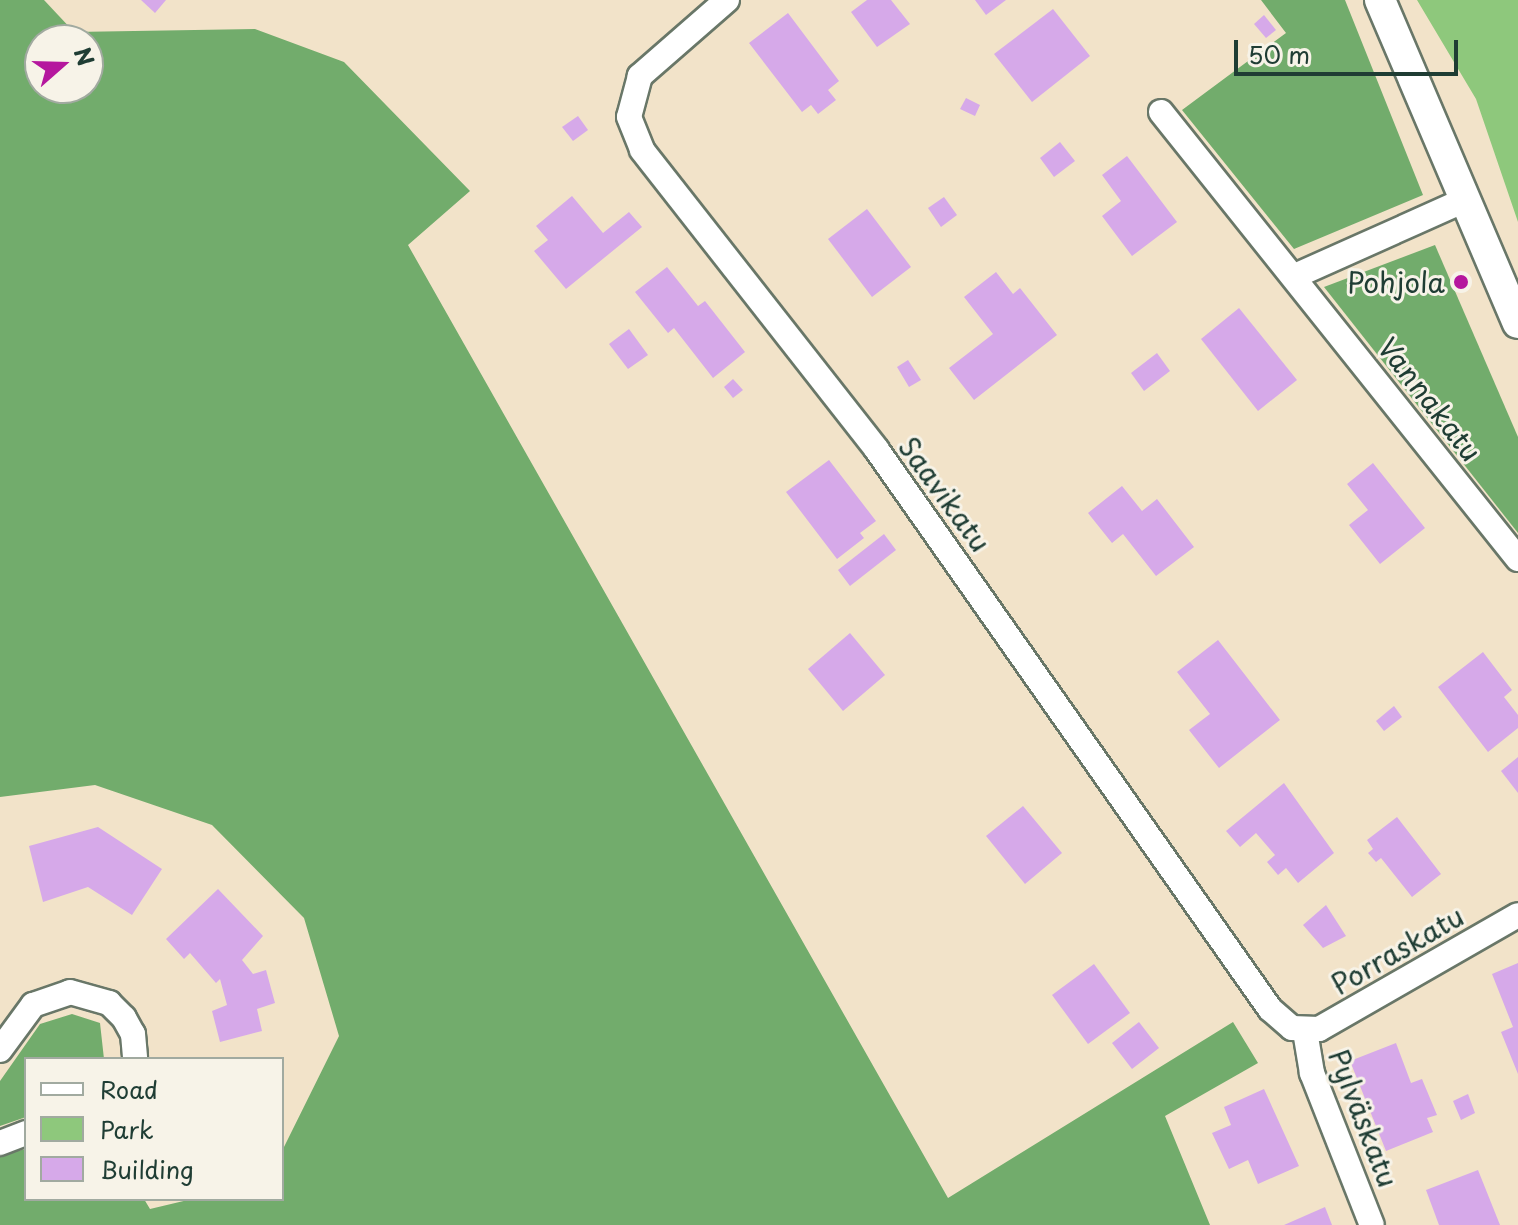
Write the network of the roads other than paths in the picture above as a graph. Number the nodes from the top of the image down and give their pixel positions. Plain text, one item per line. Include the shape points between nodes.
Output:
1 (727, 0) edge
2 (1380, 0) edge
3 (1161, 112) dead end
4 (1465, 200) junction
5 (1295, 276) junction
6 (1518, 323) edge
7 (1518, 559) edge
8 (1518, 915) edge
9 (1305, 1031) junction
10 (0, 1050) edge
11 (135, 1057) edge
12 (24, 1134) edge
13 (0, 1143) edge
14 (1372, 1225) edge

1 - 9 street, Saavikatu via 640,76 629,117 642,150 869,440 1270,1009 1292,1028
2 - 4 street
3 - 5 street, Vannakatu
4 - 5 street
4 - 6 street
5 - 7 street, Vannakatu
8 - 9 street, Porraskatu via 1330,1023
9 - 14 street, Pylväskatu via 1312,1073
10 - 11 street via 33,1005 70,992 109,1003 124,1018 133,1034
12 - 13 street

